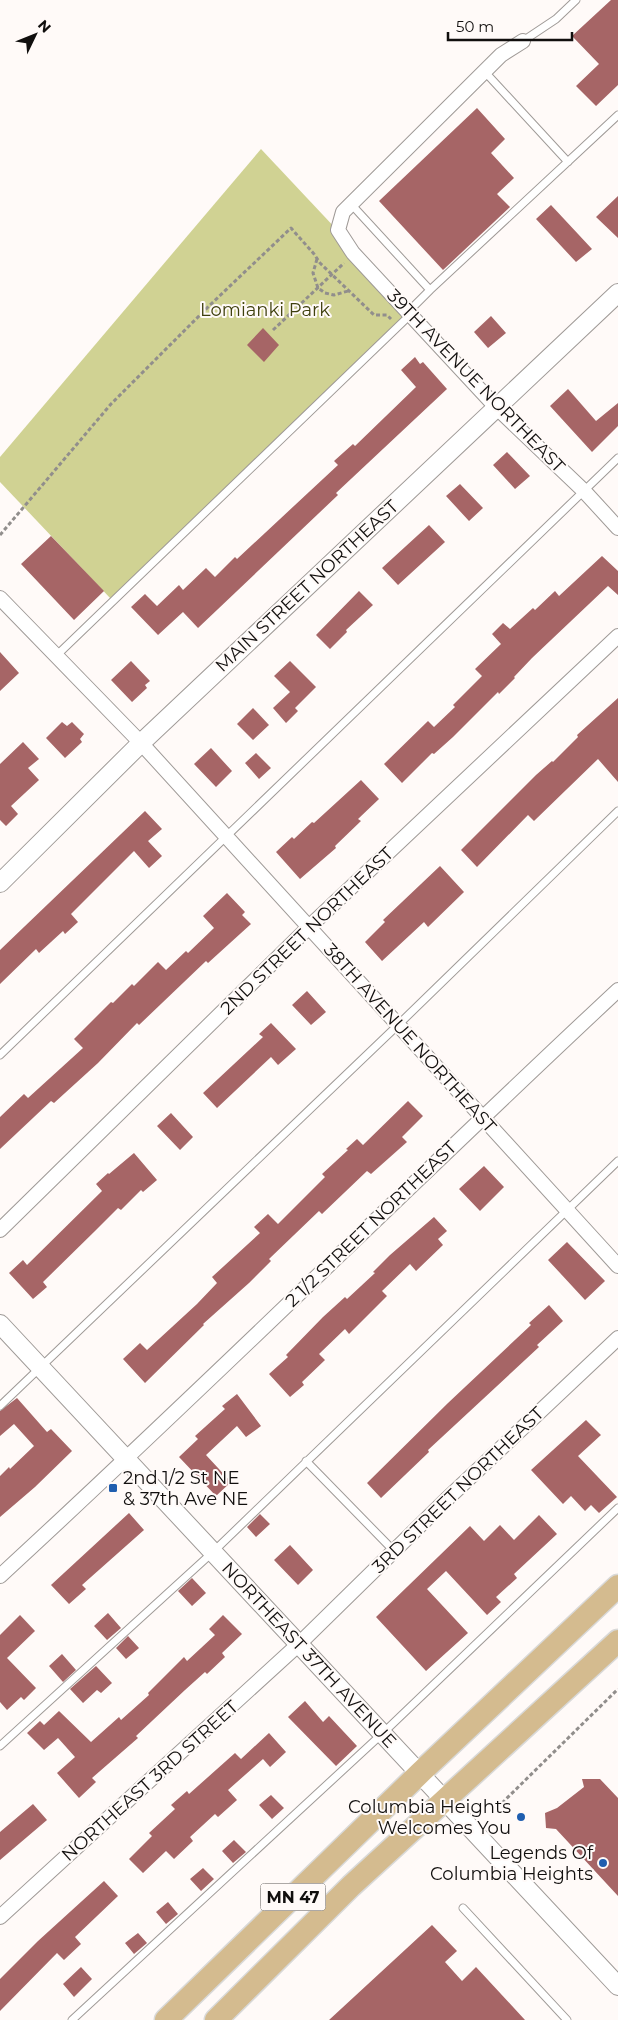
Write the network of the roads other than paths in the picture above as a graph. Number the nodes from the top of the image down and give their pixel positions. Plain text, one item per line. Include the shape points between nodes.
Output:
1 (576, 0) edge
2 (523, 41) joint
3 (484, 72) junction
4 (618, 115) edge
5 (568, 162) junction
6 (351, 204) junction
7 (430, 290) junction
8 (618, 292) edge
9 (409, 313) junction
10 (496, 407) junction
11 (618, 458) edge
12 (584, 492) junction
13 (618, 528) edge
14 (0, 598) edge
15 (618, 636) edge
16 (56, 656) junction
17 (140, 743) junction
18 (618, 811) edge
19 (225, 837) junction
20 (0, 883) edge
21 (309, 927) junction
22 (618, 990) edge
23 (398, 1025) junction
24 (0, 1055) edge
25 (482, 1117) junction
26 (618, 1161) edge
27 (568, 1210) junction
28 (0, 1230) edge
29 (618, 1266) edge
30 (0, 1324) edge
31 (618, 1338) edge
32 (41, 1368) junction
33 (0, 1406) edge
34 (127, 1460) junction
35 (306, 1461) junction
36 (618, 1508) edge
37 (394, 1551) junction
38 (213, 1552) junction
39 (0, 1576) edge
40 (618, 1586) edge
41 (618, 1641) edge
42 (299, 1644) junction
43 (383, 1733) junction
44 (0, 1746) edge
45 (420, 1773) junction
46 (445, 1800) junction
47 (463, 1908) dead end
48 (0, 1917) edge
49 (618, 1986) edge
50 (72, 2020) edge
51 (166, 2020) edge
52 (216, 2020) edge
53 (567, 2020) edge

1 - 2 lane via 556,19
2 - 3 street via 501,55
3 - 5 lane
3 - 6 street
4 - 5 lane
5 - 7 lane
6 - 7 lane
6 - 9 street, 39TH AVENUE NORTHEAST via 343,212 338,230 353,253
7 - 9 lane
8 - 10 street, MAIN STREET NORTHEAST
9 - 10 street, 39TH AVENUE NORTHEAST
9 - 16 lane
10 - 12 street, 39TH AVENUE NORTHEAST
10 - 17 street, MAIN STREET NORTHEAST
11 - 12 lane
12 - 13 street, 39TH AVENUE NORTHEAST
12 - 19 lane
14 - 16 street, 38TH AVENUE NORTHEAST
15 - 21 street, 2ND STREET NORTHEAST
16 - 17 street, 38TH AVENUE NORTHEAST
17 - 19 street, 38TH AVENUE NORTHEAST
17 - 20 street, MAIN STREET NORTHEAST
18 - 23 lane
19 - 21 street, 38TH AVENUE NORTHEAST
19 - 24 lane
21 - 23 street, 38TH AVENUE NORTHEAST
21 - 28 street, 2ND STREET NORTHEAST
22 - 25 street, 2 1/2 STREET NORTHEAST
23 - 25 street, 38TH AVENUE NORTHEAST
23 - 32 lane
25 - 27 street, 38TH AVENUE NORTHEAST
25 - 34 street, 2 1/2 STREET NORTHEAST
26 - 27 lane
27 - 29 street, 38TH AVENUE NORTHEAST
27 - 35 lane
30 - 32 street, NORTHEAST 37TH AVENUE
31 - 37 street, 3RD STREET NORTHEAST
32 - 33 lane
32 - 34 street, NORTHEAST 37TH AVENUE
34 - 38 street, NORTHEAST 37TH AVENUE
34 - 39 street, 2 1/2 STREET NORTHEAST
35 - 37 lane
35 - 38 lane
36 - 43 lane
37 - 42 street, 3RD STREET NORTHEAST
38 - 42 street, NORTHEAST 37TH AVENUE
38 - 44 lane
40 - 45 main road, MN 47
41 - 46 main road, MN 47
42 - 43 street, NORTHEAST 37TH AVENUE
42 - 48 street, NORTHEAST 3RD STREET
43 - 45 street, NORTHEAST 37TH AVENUE
43 - 50 lane
45 - 46 street, NORTHEAST 37TH AVENUE
45 - 51 main road, MN 47
46 - 49 street, NORTHEAST 37TH AVENUE
46 - 52 main road, MN 47 via 351,1886
47 - 53 lane

